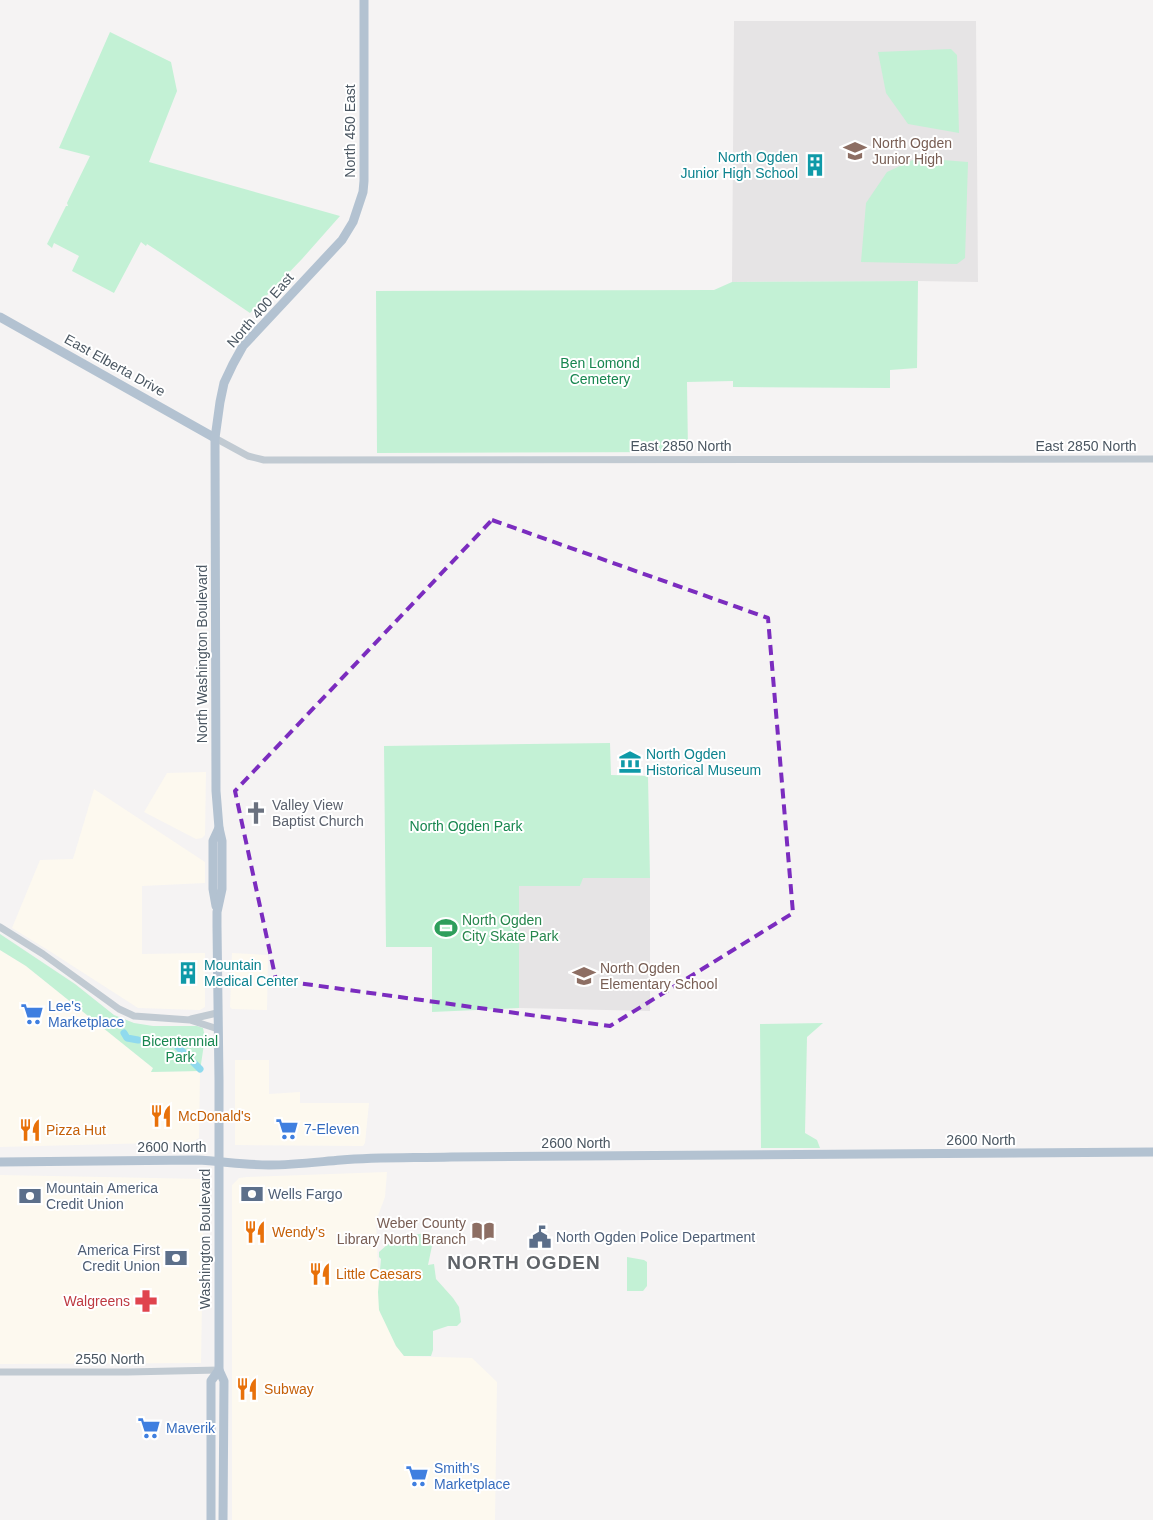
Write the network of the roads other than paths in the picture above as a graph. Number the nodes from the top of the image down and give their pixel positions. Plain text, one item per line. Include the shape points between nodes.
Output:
1 (364, 0) edge
2 (309, 275) joint
3 (0, 317) edge
4 (216, 438) junction
5 (1153, 459) edge
6 (215, 480) joint
7 (0, 927) edge
8 (217, 964) joint
9 (217, 1013) junction
10 (190, 1020) junction
11 (218, 1029) junction
12 (1153, 1152) edge
13 (218, 1161) junction
14 (0, 1162) edge
15 (219, 1370) junction
16 (0, 1372) edge
17 (211, 1520) edge
18 (222, 1520) edge

1 - 2 main road, North 450 East via 363,192 346,233
2 - 4 main road, North 400 East via 243,346 224,382
3 - 4 main road, East Elberta Drive
4 - 5 street, East 2850 North via 248,456 271,460
4 - 6 main road, North 400 East
6 - 8 main road, North Washington Boulevard via 218,828 213,841 213,889 217,912
7 - 10 street via 119,1009 134,1016
8 - 9 main road, Washington Boulevard
9 - 10 street
9 - 11 main road, Washington Boulevard
10 - 11 street
11 - 13 main road, Washington Boulevard
12 - 13 main road, 2600 North via 451,1157 270,1165
13 - 14 main road, 2600 North
13 - 15 main road, Washington Boulevard
15 - 16 street, 2550 North
15 - 17 main road via 211,1381
15 - 18 main road, Washington Boulevard via 224,1381

